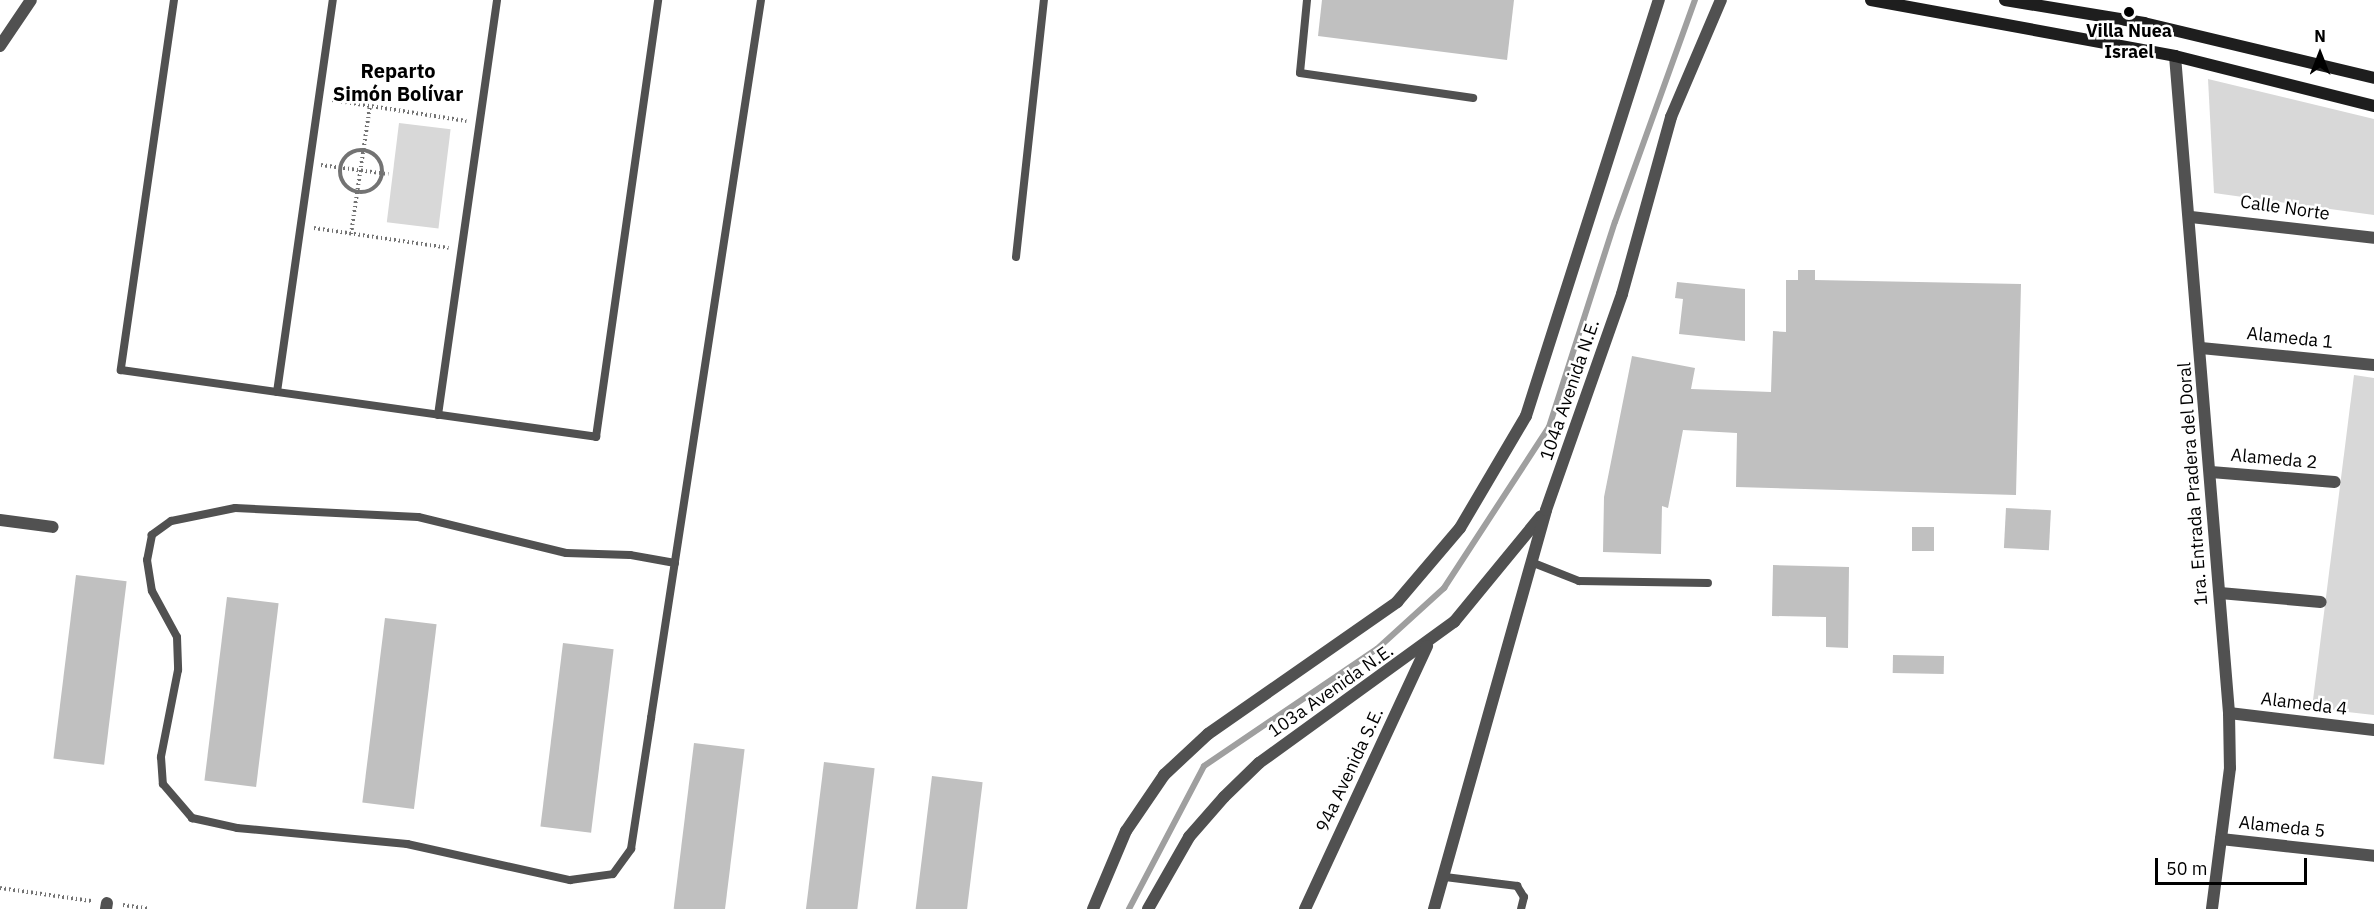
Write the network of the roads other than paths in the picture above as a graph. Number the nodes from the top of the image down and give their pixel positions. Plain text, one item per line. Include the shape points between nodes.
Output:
1 (31, 0) edge
2 (174, 0) edge
3 (333, 0) edge
4 (497, 0) edge
5 (658, 0) edge
6 (761, 0) edge
7 (1044, 0) edge
8 (1307, 0) edge
9 (1659, 0) edge
10 (1721, 0) edge
11 (1871, 0) edge
12 (2005, 0) edge
13 (0, 46) edge
14 (2175, 56) junction
15 (2374, 78) edge
16 (1473, 98) dead end
17 (2374, 106) edge
18 (2191, 217) junction
19 (2374, 238) edge
20 (1016, 257) dead end
21 (2201, 348) junction
22 (2374, 365) edge
23 (277, 392) junction
24 (438, 415) junction
25 (2211, 472) junction
26 (2334, 482) dead end
27 (1546, 510) junction
28 (0, 520) edge
29 (53, 527) dead end
30 (1531, 562) junction
31 (675, 563) junction
32 (1708, 583) dead end
33 (2220, 593) junction
34 (2321, 602) dead end
35 (1427, 646) junction
36 (2229, 713) junction
37 (2374, 730) edge
38 (2221, 839) junction
39 (2374, 856) edge
40 (1445, 877) junction
41 (1093, 909) edge
42 (1148, 909) edge
43 (1305, 909) edge
44 (1434, 909) edge
45 (1521, 909) edge
46 (2212, 909) edge

1 - 13 street
2 - 23 lane via 121,370
3 - 23 lane
4 - 24 lane
5 - 24 lane via 596,437
6 - 31 lane
7 - 20 lane
8 - 16 lane via 1298,69 1303,75
9 - 41 street via 1526,416 1477,501 1397,602 1208,734 1164,775 1126,831
10 - 27 street, 104a Avenida N.E. via 1671,117 1618,305
11 - 14 main road
12 - 15 main road via 2144,23
14 - 17 main road
14 - 18 street, 1ra. Entrada Pradera del Doral
18 - 19 street, Calle Norte
18 - 21 street, 1ra. Entrada Pradera del Doral
21 - 22 street, Alameda 1
21 - 25 street, 1ra. Entrada Pradera del Doral
23 - 24 lane
25 - 26 street, Alameda 2
25 - 33 street, 1ra. Entrada Pradera del Doral
27 - 30 street, 104a Avenida N.E.
27 - 35 street, 103a Avenida N.E. via 1480,594
28 - 29 street
30 - 32 lane via 1580,581
30 - 40 street, 104a Avenida N.E.
31 - 31 lane via 631,849 613,874 570,880 407,844 237,828 192,818 163,784 161,757 178,670 177,637 152,591 147,560 152,535 171,521 235,508 418,517 566,553 630,555
33 - 34 street
33 - 36 street, 1ra. Entrada Pradera del Doral
35 - 42 street, 103a Avenida N.E. via 1245,776 1189,837
35 - 43 street, 94a Avenida S.E.
36 - 37 street, Alameda 4
36 - 38 street, 1ra. Entrada Pradera del Doral via 2230,768
38 - 39 street, Alameda 5
38 - 46 street, 1ra. Entrada Pradera del Doral
40 - 44 street, 104a Avenida N.E.
40 - 45 lane via 1517,886 1524,897

